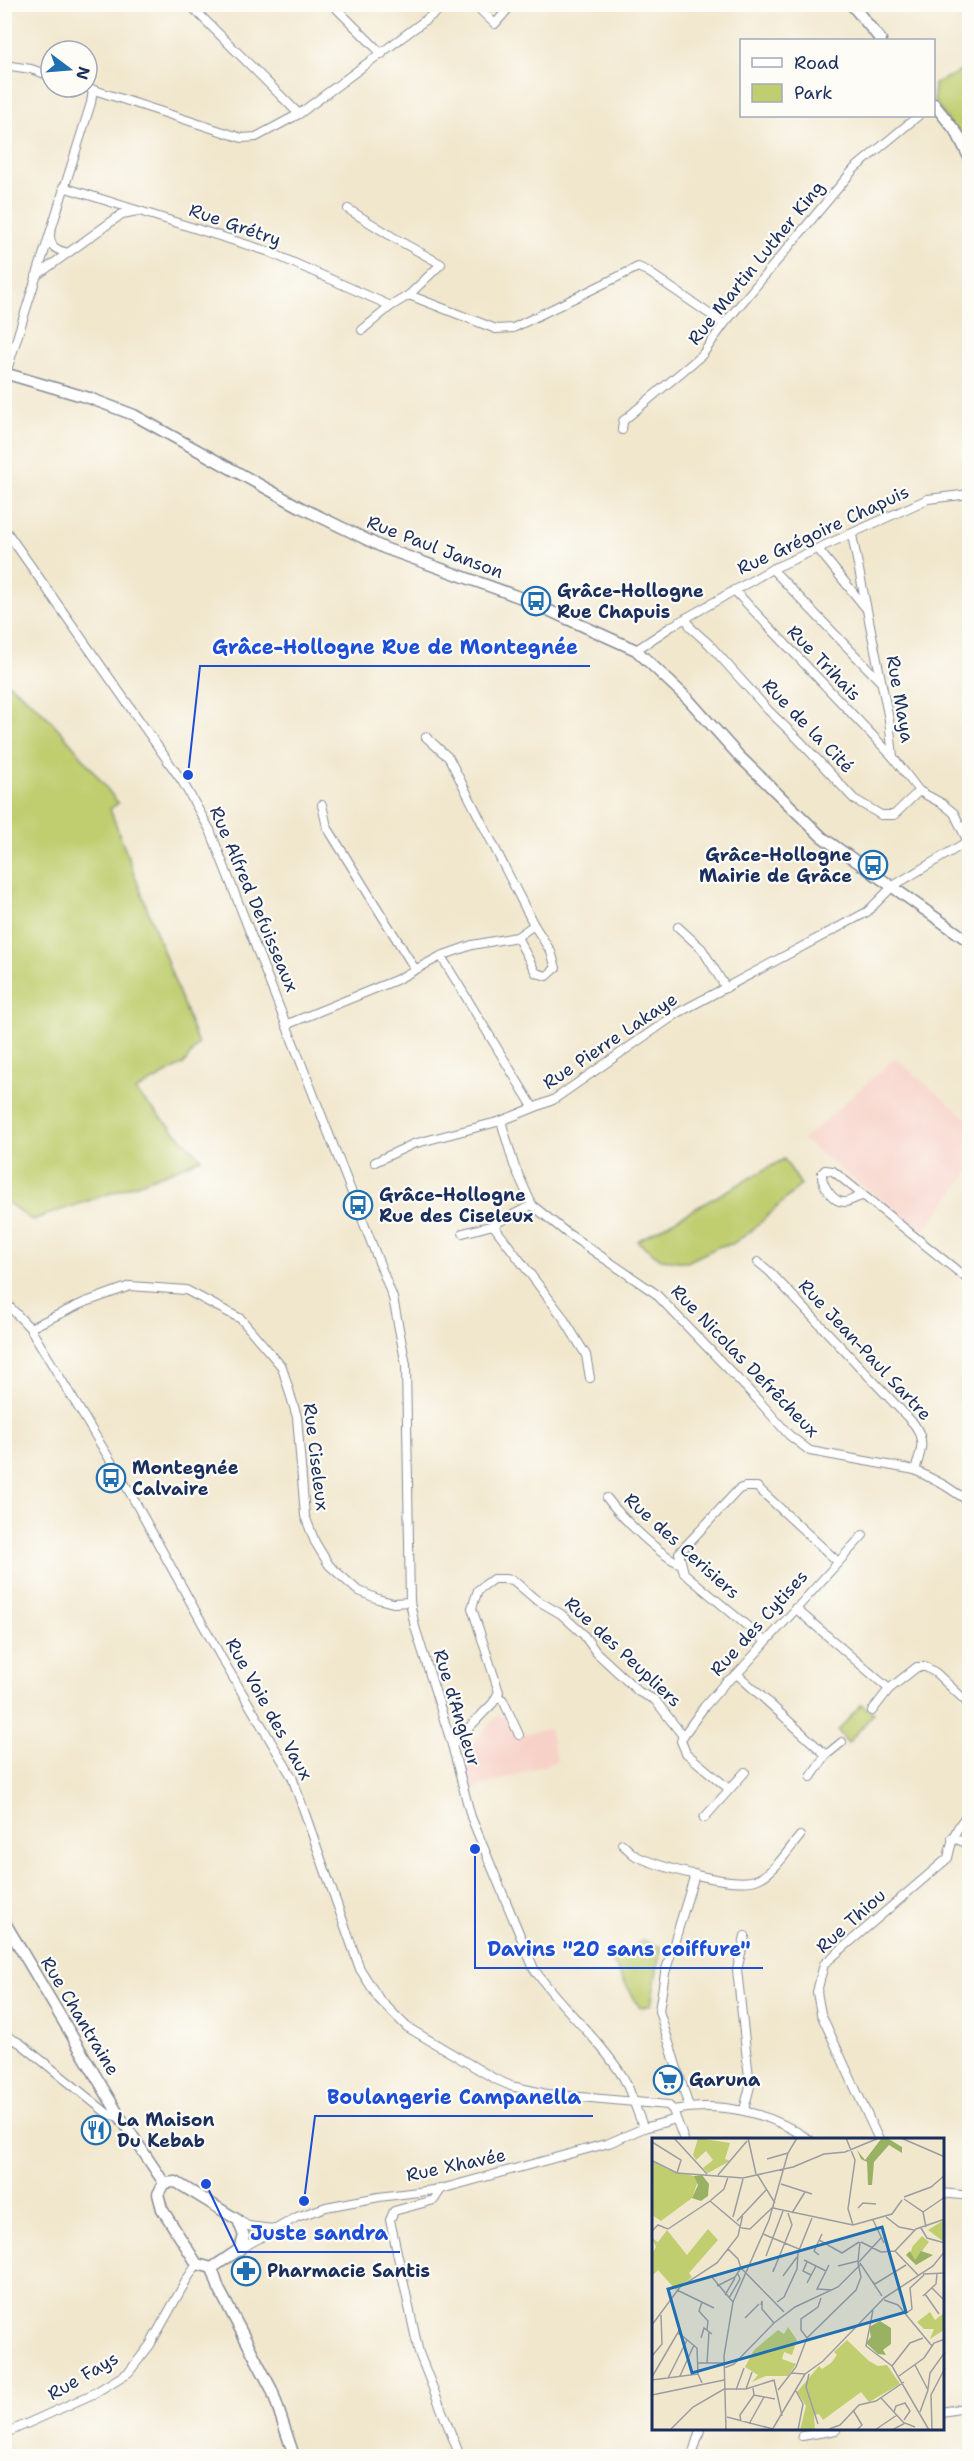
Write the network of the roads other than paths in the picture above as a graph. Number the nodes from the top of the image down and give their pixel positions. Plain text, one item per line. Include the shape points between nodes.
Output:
1 (189, 4) edge
2 (333, 4) edge
3 (447, 4) edge
4 (474, 4) edge
5 (503, 4) edge
6 (851, 4) edge
7 (880, 39) edge
8 (382, 54) junction
9 (4, 65) edge
10 (39, 72) edge
11 (99, 91) edge
12 (90, 99) edge
13 (935, 106) edge
14 (299, 114) junction
15 (917, 117) edge
16 (969, 159) edge
17 (63, 186) junction
18 (102, 199) junction
19 (348, 209) dead end
20 (141, 211) junction
21 (110, 223) junction
22 (49, 232) junction
23 (68, 253) junction
24 (36, 276) junction
25 (409, 295) junction
26 (391, 306) junction
27 (724, 324) junction
28 (362, 330) dead end
29 (5, 373) edge
30 (622, 430) dead end
31 (969, 494) edge
32 (4, 528) edge
33 (852, 535) junction
34 (818, 549) junction
35 (771, 569) junction
36 (734, 590) junction
37 (868, 609) junction
38 (687, 618) junction
39 (636, 650) junction
40 (880, 681) junction
41 (426, 737) dead end
42 (893, 756) junction
43 (919, 791) junction
44 (322, 805) dead end
45 (968, 840) edge
46 (893, 886) junction
47 (534, 925) junction
48 (678, 927) dead end
49 (517, 937) junction
50 (969, 942) edge
51 (441, 956) junction
52 (415, 969) junction
53 (726, 988) junction
54 (288, 1024) junction
55 (533, 1107) junction
56 (501, 1121) junction
57 (375, 1162) dead end
58 (862, 1196) junction
59 (532, 1205) junction
60 (493, 1226) junction
61 (463, 1233) dead end
62 (375, 1253) joint
63 (758, 1262) dead end
64 (969, 1281) edge
65 (4, 1301) edge
66 (30, 1328) junction
67 (590, 1378) dead end
68 (915, 1470) junction
69 (607, 1498) dead end
70 (969, 1502) edge
71 (863, 1535) dead end
72 (837, 1561) junction
73 (681, 1564) junction
74 (410, 1602) junction
75 (795, 1608) junction
76 (765, 1641) junction
77 (737, 1674) junction
78 (889, 1689) junction
79 (497, 1696) junction
80 (969, 1705) edge
81 (872, 1711) dead end
82 (519, 1735) dead end
83 (683, 1736) junction
84 (842, 1742) dead end
85 (452, 1745) junction
86 (826, 1755) junction
87 (745, 1772) dead end
88 (811, 1777) dead end
89 (729, 1789) junction
90 (969, 1812) edge
91 (704, 1818) dead end
92 (800, 1836) dead end
93 (952, 1838) junction
94 (622, 1844) dead end
95 (969, 1844) edge
96 (695, 1874) junction
97 (4, 1921) edge
98 (745, 1936) dead end
99 (4, 2035) edge
100 (635, 2103) junction
101 (689, 2107) junction
102 (744, 2110) junction
103 (672, 2111) junction
104 (124, 2121) junction
105 (644, 2128) junction
106 (683, 2138) edge
107 (806, 2138) edge
108 (878, 2138) edge
109 (164, 2183) junction
110 (441, 2189) junction
111 (944, 2193) edge
112 (969, 2196) edge
113 (238, 2220) junction
114 (273, 2229) junction
115 (240, 2249) junction
116 (197, 2264) junction
117 (212, 2268) junction
118 (969, 2407) edge
119 (944, 2412) edge
120 (700, 2431) edge
121 (830, 2431) edge
122 (4, 2433) edge
123 (801, 2436) dead end
124 (294, 2457) edge
125 (460, 2457) edge
126 (692, 2457) edge

1 - 14 street
2 - 8 street
3 - 8 street
4 - 5 street via 495,24 508,9
6 - 7 street
8 - 14 street
9 - 10 street
11 - 14 street via 242,138 256,137
12 - 17 street
13 - 16 street via 957,133
15 - 27 street, Rue Martin Luther King via 854,169
17 - 18 street, Rue Grétry
17 - 22 street
18 - 20 street, Rue Grétry
18 - 21 street via 115,211
19 - 25 street via 441,264
20 - 21 street via 125,213
20 - 26 street, Rue Grétry via 267,251
21 - 23 street
22 - 23 street via 52,245
22 - 24 street
23 - 24 street
24 - 29 street
25 - 26 street
25 - 27 street via 496,329 513,328 638,267
26 - 28 street
27 - 30 street, Rue Martin Luther King via 702,355 622,421
29 - 39 street, Rue Paul Janson via 134,415 300,507 384,548 519,597
31 - 33 street, Rue Grégoire Chapuis via 928,499
32 - 54 street, Rue Alfred Defuisseaux via 188,791 210,830
33 - 34 street, Rue Grégoire Chapuis
33 - 37 street, Rue Maya
34 - 35 street, Rue Grégoire Chapuis
34 - 37 street
35 - 36 street, Rue Grégoire Chapuis
35 - 40 street
36 - 38 street, Rue Grégoire Chapuis
36 - 42 street, Rue Trihais
37 - 40 street, Rue Maya
38 - 39 street, Rue Grégoire Chapuis
38 - 43 street, Rue de la Cité via 691,628 854,799 881,815 894,815
39 - 46 street, Rue Paul Janson via 822,837
40 - 42 street, Rue Maya
41 - 47 street via 449,758
42 - 43 street, Rue Maya
43 - 45 street, Rue Maya via 954,813
44 - 52 street via 327,827
45 - 46 street, Rue Pierre Lakaye
46 - 50 street, Rue Paul Janson
46 - 53 street, Rue Pierre Lakaye via 867,912
47 - 49 street
47 - 49 street via 556,968 547,976 536,973
48 - 53 street via 702,949
49 - 51 street via 472,945
51 - 52 street
51 - 55 street
52 - 54 street
53 - 55 street, Rue Pierre Lakaye via 678,1014 553,1100
54 - 62 street, Rue Alfred Defuisseaux
55 - 56 street, Rue Pierre Lakaye
56 - 57 street, Rue Pierre Lakaye via 413,1144
56 - 59 street, Rue Nicolas Defrêcheux
58 - 58 street via 847,1202 836,1199 824,1184 822,1173 833,1171
58 - 64 street
59 - 60 street
59 - 68 street, Rue Nicolas Defrêcheux via 655,1293 789,1435 810,1451
60 - 61 street
60 - 67 street via 562,1316 586,1356
62 - 74 street, Rue d'Angleur via 393,1298 406,1365
63 - 68 street, Rue Jean-Paul Sartre via 918,1430 922,1444
65 - 66 street, Rue Voie des Vaux
66 - 74 street, Rue Ciseleux via 130,1286 186,1290 241,1319 282,1367 297,1418 305,1516 315,1542 329,1564 357,1590 393,1603
66 - 100 street, Rue Voie des Vaux via 129,1491 292,1777 360,1969 379,1999 407,2027 511,2086
68 - 70 street, Rue Nicolas Defrêcheux
69 - 73 street, Rue des Cerisiers via 625,1520 671,1560
71 - 72 street, Rue des Cytises
72 - 73 street via 757,1488 750,1486 739,1489 679,1553
72 - 75 street, Rue des Cytises
73 - 76 street, Rue des Cerisiers via 684,1573
74 - 85 street, Rue d'Angleur via 414,1627
75 - 76 street, Rue des Cytises
75 - 78 street
76 - 77 street, Rue des Cytises
77 - 83 street, Rue des Cytises via 704,1707
77 - 86 street
78 - 80 street via 917,1667 926,1667
78 - 81 street
79 - 82 street via 503,1700
79 - 83 street, Rue des Peupliers via 499,1692 472,1608 478,1590 493,1579 513,1580 561,1614 639,1692 655,1700
79 - 85 street
83 - 89 street, Rue des Peupliers via 686,1753
84 - 86 street
85 - 100 street, Rue d'Angleur via 471,1817 534,1969 612,2062
86 - 88 street
87 - 89 street
89 - 91 street
90 - 93 street, Rue Thiou
92 - 96 street via 768,1874 759,1879 738,1883
93 - 95 street
93 - 108 street, Rue Thiou via 948,1858 824,1964 817,1992 821,2014
94 - 96 street via 634,1855
96 - 101 street via 665,1973 659,2011
97 - 104 street, Rue Chantraine
98 - 102 street via 736,1970 750,2086
99 - 104 street via 20,2043 108,2114
100 - 103 street, Rue Voie des Vaux
100 - 105 street, Rue d'Angleur
101 - 102 street
101 - 103 street
102 - 107 street via 775,2120
103 - 105 street, Rue Xhavée
103 - 106 street
104 - 109 street, Rue Chantraine
105 - 110 street, Rue Xhavée via 609,2143
109 - 113 street via 176,2182
109 - 116 street via 158,2194 162,2209
110 - 114 street, Rue Xhavée via 326,2207
110 - 125 street via 434,2200 394,2211 390,2220 420,2353
111 - 112 street
113 - 114 street via 248,2226
113 - 115 street via 243,2236
114 - 115 street, Rue Xhavée
115 - 117 street
116 - 117 street
116 - 122 street, Rue Fays via 150,2345 129,2372 93,2394
117 - 124 street via 272,2391
118 - 119 street
120 - 126 street
121 - 123 street

